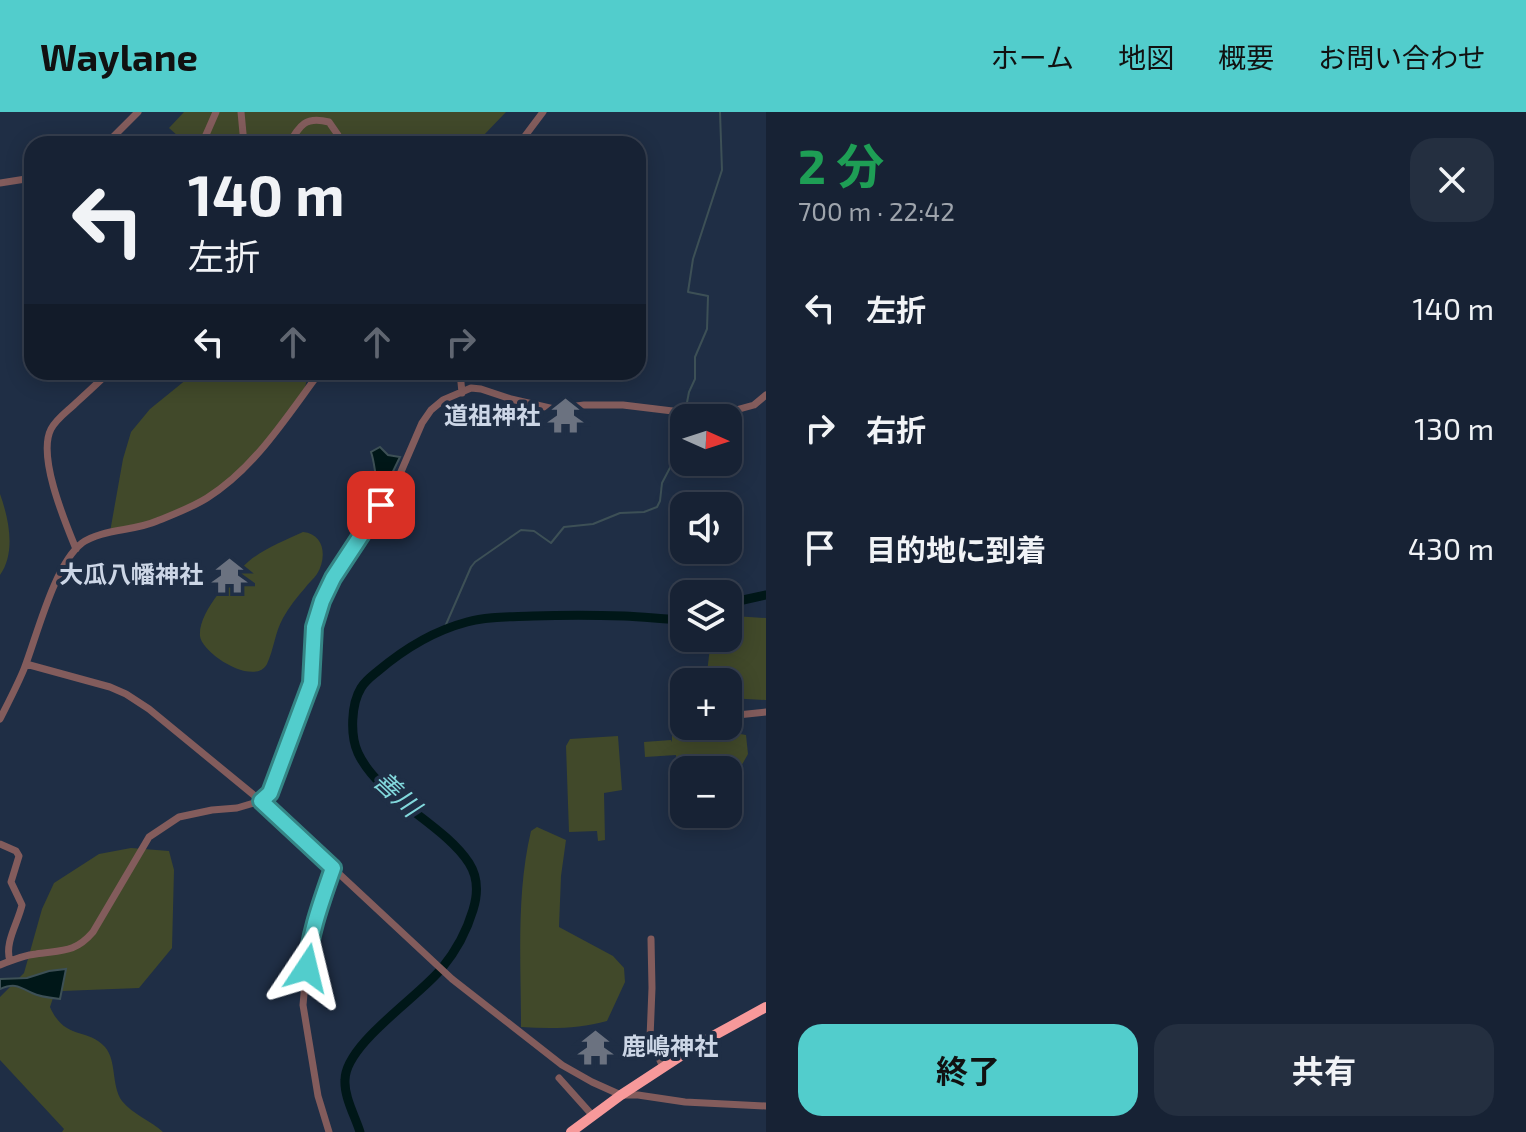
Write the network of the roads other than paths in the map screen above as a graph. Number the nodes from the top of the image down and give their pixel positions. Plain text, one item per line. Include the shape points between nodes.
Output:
1 (138, 112) edge
2 (216, 112) edge
3 (241, 112) edge
4 (543, 112) edge
5 (114, 136) edge
6 (206, 136) edge
7 (243, 136) edge
8 (294, 136) edge
9 (338, 136) edge
10 (525, 136) edge
11 (24, 179) edge
12 (0, 183) edge
13 (100, 380) edge
14 (314, 380) edge
15 (461, 380) edge
16 (462, 393) junction
17 (766, 395) edge
18 (76, 549) junction
19 (26, 664) junction
20 (766, 712) edge
21 (742, 715) edge
22 (0, 719) edge
23 (261, 801) junction
24 (0, 844) edge
25 (333, 868) junction
26 (651, 939) dead end
27 (10, 961) junction
28 (0, 965) edge
29 (766, 1007) edge
30 (663, 1067) junction
31 (559, 1078) dead end
32 (621, 1095) junction
33 (766, 1106) edge
34 (593, 1116) junction
35 (329, 1132) edge
36 (571, 1132) edge

1 - 5 street
2 - 6 street
3 - 7 street
4 - 10 street
8 - 9 street via 300,125 315,119 329,122
11 - 12 street
13 - 18 street via 59,419 47,440 47,463
14 - 18 street via 247,466 213,494 151,524 91,538
15 - 16 street
16 - 17 street via 481,389 554,409 623,405 714,416 754,405
16 - 23 street via 431,410 397,481 333,578 314,627 311,683 270,793
18 - 19 street via 59,575
19 - 22 street
19 - 23 street via 126,694
20 - 21 street
23 - 25 street
23 - 27 street via 179,817 149,837 84,942 74,949
24 - 27 street via 19,856 11,882 22,905 9,944
25 - 32 street via 452,979 562,1065
25 - 35 street via 308,949 303,1005
26 - 30 street via 650,1038
27 - 28 street
29 - 30 highway
30 - 32 highway
31 - 34 street
32 - 33 street
32 - 34 highway
34 - 36 highway

